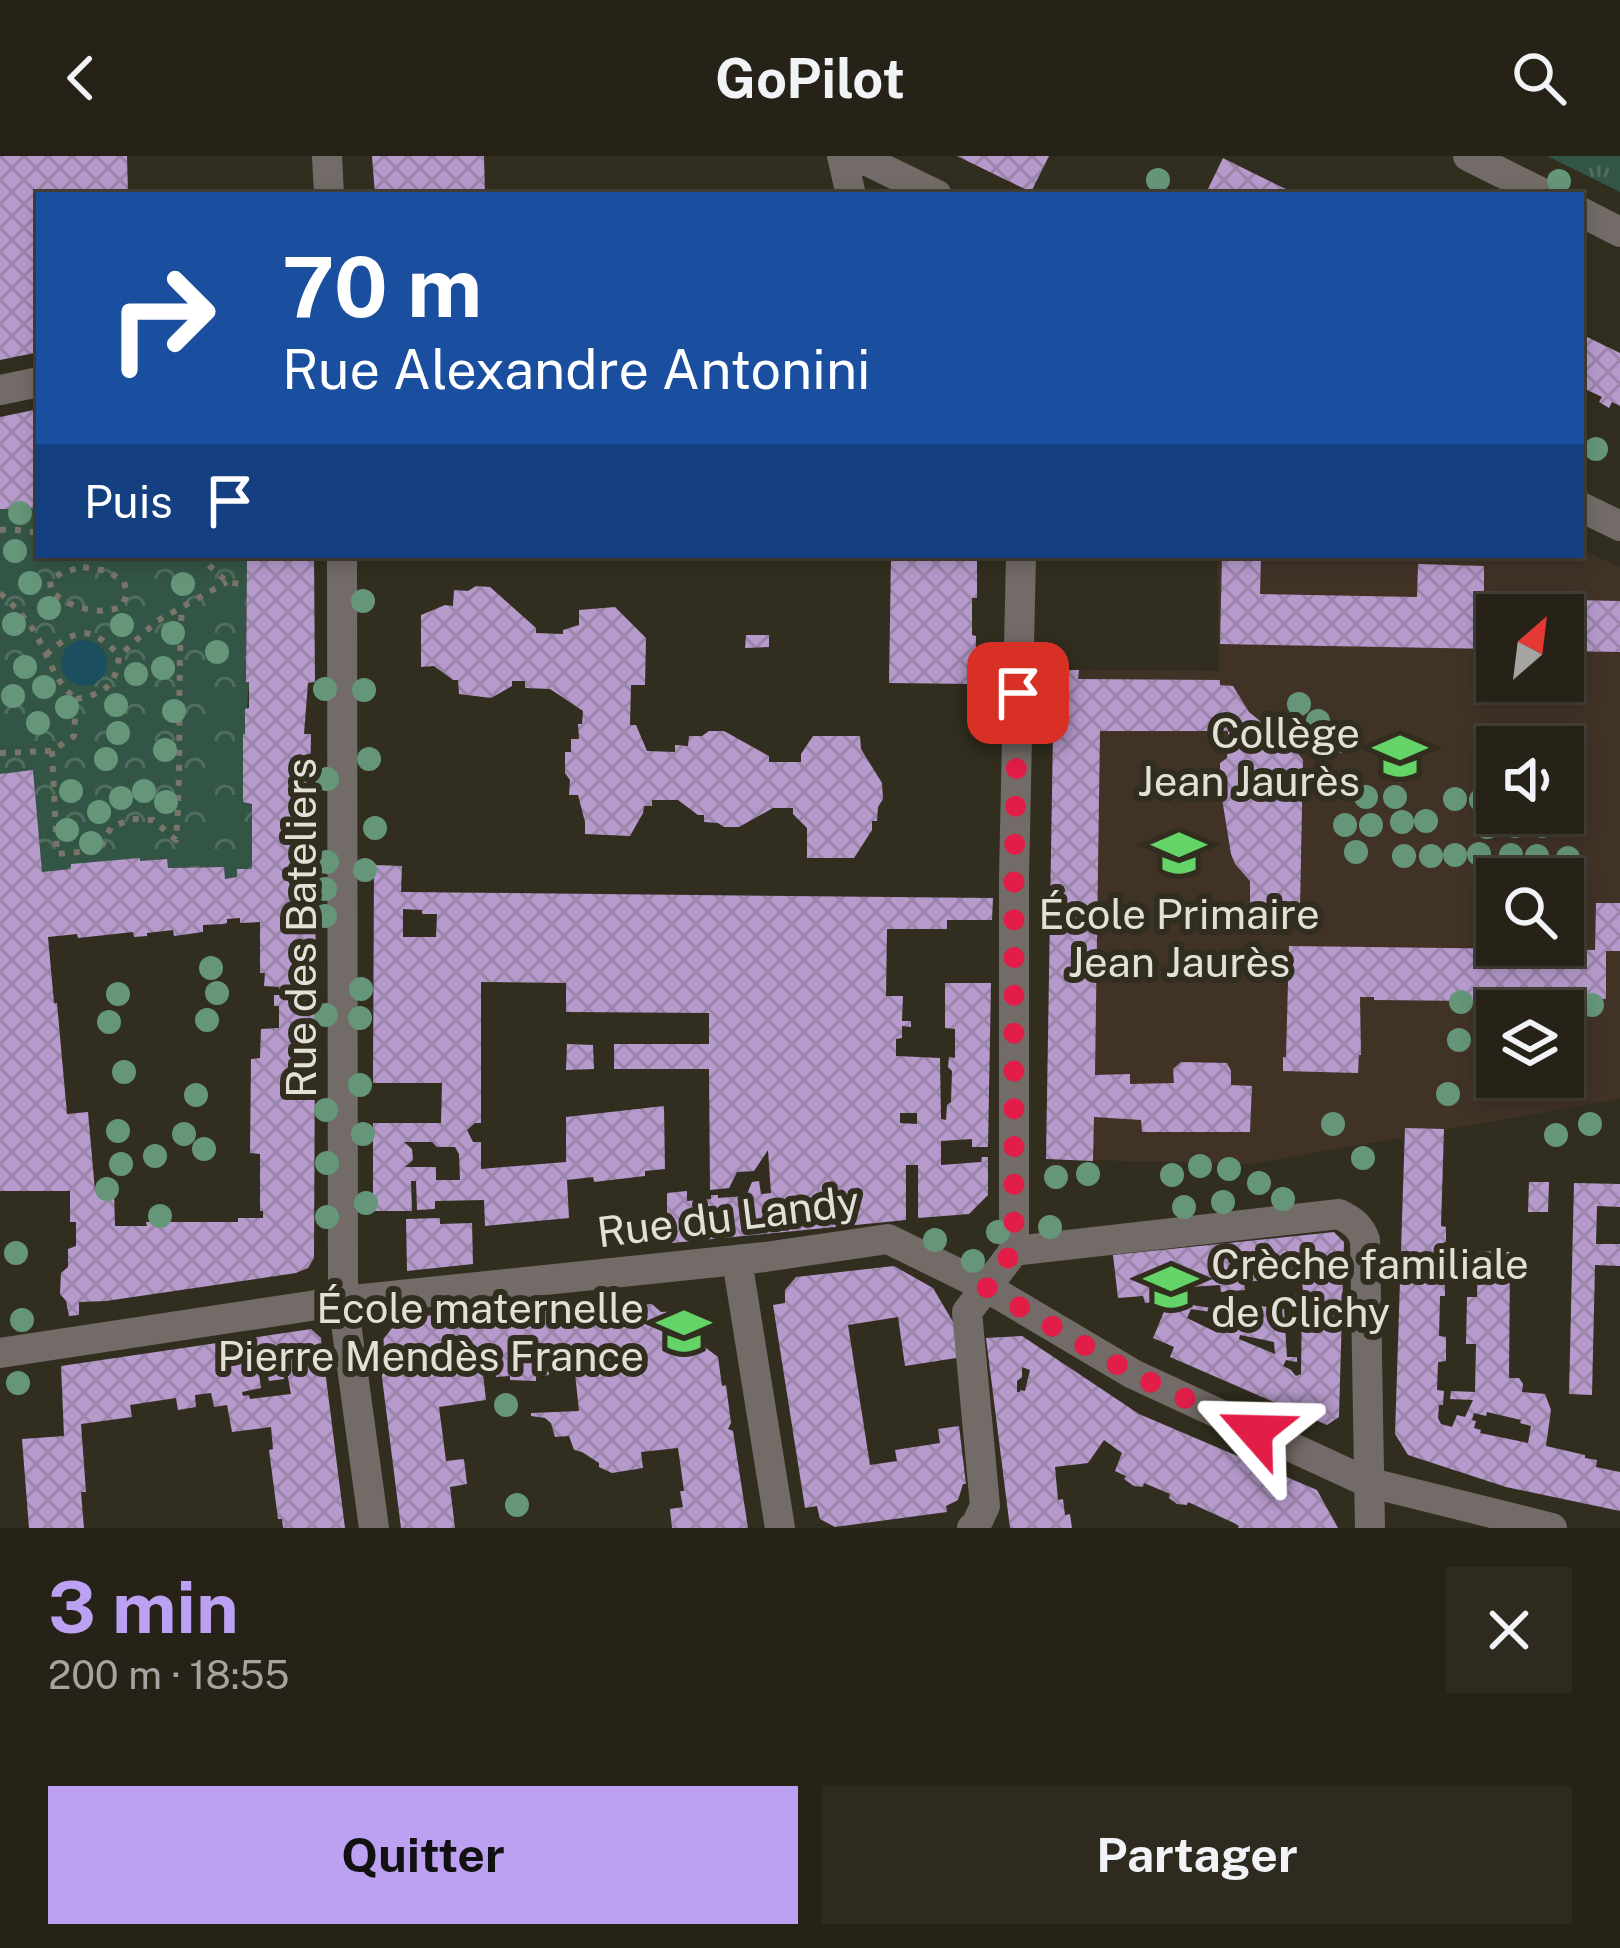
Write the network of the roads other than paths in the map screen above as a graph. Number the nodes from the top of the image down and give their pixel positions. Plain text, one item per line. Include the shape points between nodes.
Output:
1 (327, 156) edge
2 (842, 156) edge
3 (857, 156) edge
4 (1468, 156) edge
5 (329, 192) edge
6 (849, 192) edge
7 (931, 192) edge
8 (1540, 192) edge
9 (1584, 214) edge
10 (1620, 232) edge
11 (36, 383) edge
12 (0, 390) edge
13 (1584, 509) edge
14 (1620, 526) edge
15 (342, 558) edge
16 (1021, 558) edge
17 (1014, 1250) junction
18 (737, 1259) junction
19 (986, 1287) junction
20 (343, 1301) junction
21 (0, 1353) edge
22 (1367, 1482) junction
23 (374, 1528) edge
24 (780, 1528) edge
25 (972, 1528) edge
26 (1370, 1528) edge
27 (1552, 1528) edge

1 - 5 street
2 - 6 street
3 - 7 street
4 - 8 street
9 - 10 street
11 - 12 street
13 - 14 street
15 - 20 street, Rue des Bateliers
16 - 17 street
17 - 19 street
17 - 22 street via 1340,1214 1353,1221 1365,1240
18 - 19 street, Rue du Landy via 888,1239
18 - 20 street, Rue du Landy
18 - 24 street
19 - 22 street, Rue du Landy via 1133,1374
19 - 25 street via 967,1312 985,1506
20 - 21 street, Rue du Landy
20 - 23 street, Rue des Bateliers
22 - 26 street
22 - 27 street, Rue du Landy

